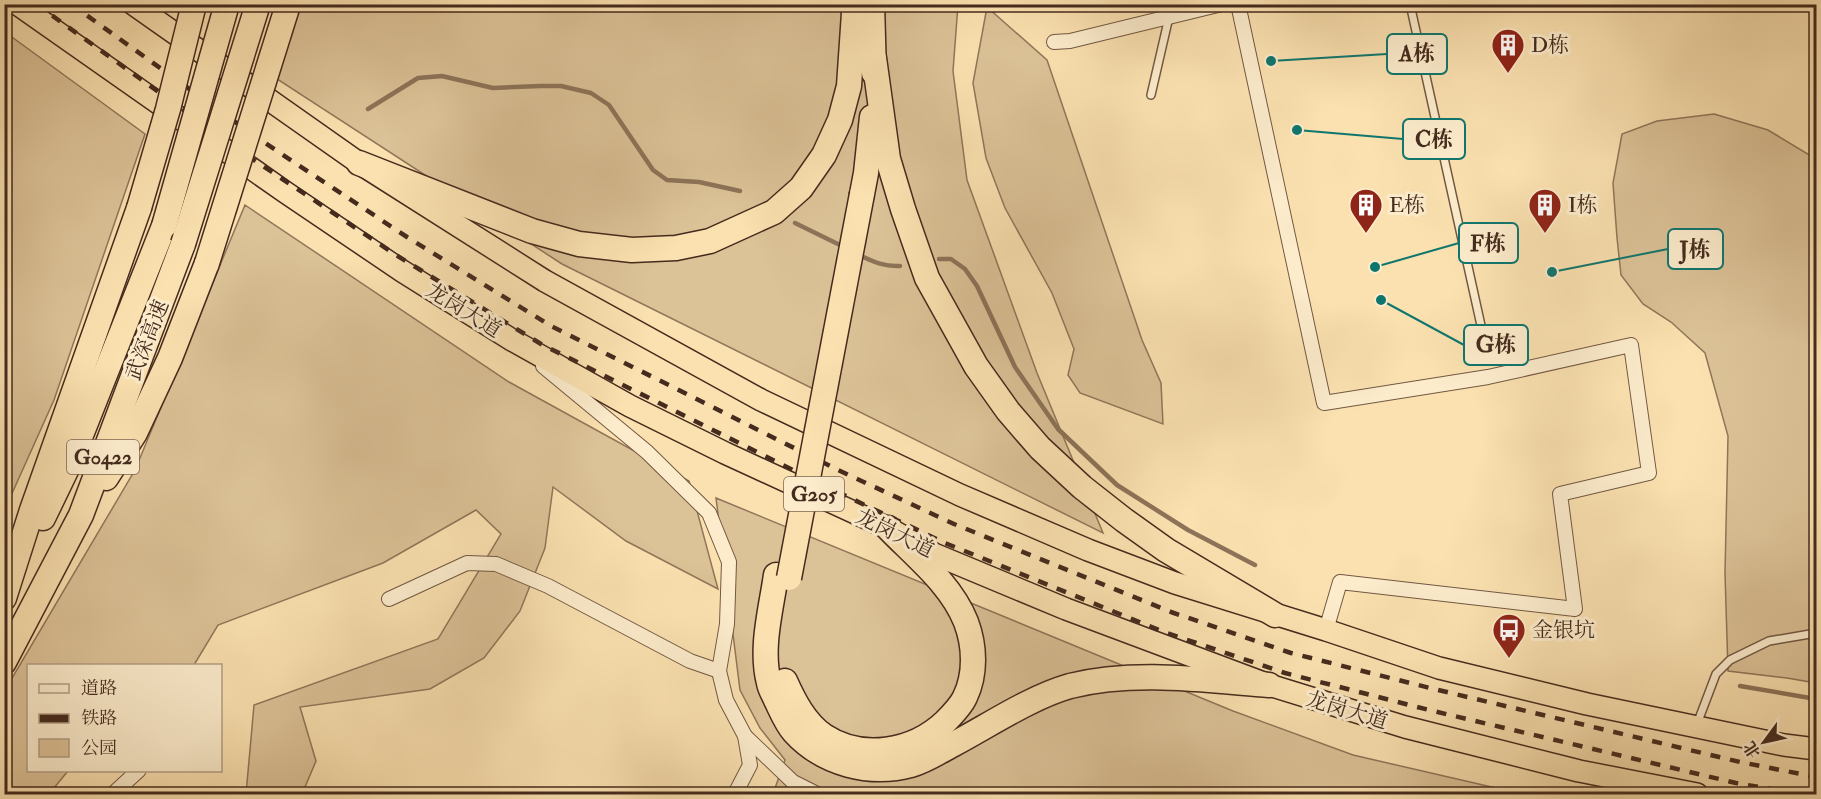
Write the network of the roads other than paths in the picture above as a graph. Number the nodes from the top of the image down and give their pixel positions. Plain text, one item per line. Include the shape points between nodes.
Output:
1 (17, 4) edge
2 (133, 4) edge
3 (194, 4) edge
4 (227, 4) edge
5 (258, 4) edge
6 (1222, 4) edge
7 (1238, 4) edge
8 (1410, 4) edge
9 (288, 6) edge
10 (859, 7) edge
11 (1169, 17) junction
12 (1054, 42) dead end
13 (874, 58) junction
14 (1151, 96) dead end
15 (359, 163) junction
16 (855, 193) junction
17 (1484, 339) dead end
18 (512, 340) junction
19 (81, 515) junction
20 (888, 528) junction
21 (783, 577) junction
22 (4, 598) edge
23 (389, 599) dead end
24 (1275, 615) junction
25 (1326, 630) junction
26 (1816, 633) edge
27 (4, 662) edge
28 (719, 670) junction
29 (1269, 685) junction
30 (1696, 726) junction
31 (746, 736) junction
32 (1816, 749) edge
33 (138, 772) edge
34 (113, 795) edge
35 (735, 795) edge
36 (818, 795) edge
37 (1697, 795) edge

1 - 18 highway, 龙岗大道 / G205 via 285,192
2 - 15 highway
3 - 22 highway, bridge via 139,208
4 - 22 highway, 武深高速 / G0422, bridge via 164,226 71,460
5 - 19 highway, 武深高速 / G0422, bridge via 183,244
6 - 11 street
7 - 25 street via 1324,403 1488,377 1631,345 1649,473 1560,494 1575,609 1340,582
8 - 17 lane
9 - 19 highway, bridge via 207,262 170,358 135,433
10 - 13 highway
10 - 15 highway via 849,86 840,120 824,155 801,188 774,212 710,241 676,248 632,250 579,244 532,231
10 - 16 highway via 861,96
11 - 12 street
11 - 14 lane
13 - 16 highway via 867,173
13 - 24 highway via 888,159 927,278 982,375 1040,448 1082,487 1166,550
15 - 24 highway via 545,280 761,400 960,495 1088,550
16 - 21 highway, bridge
18 - 20 highway, 龙岗大道 / G205 via 630,406
18 - 28 street via 647,452 709,513 729,562 727,624
19 - 27 highway, 武深高速 / G0422
20 - 21 highway via 954,598 971,639 971,681 964,699 941,726 925,737 887,751 865,751 842,746 808,721 784,680 780,656
20 - 29 highway, 龙岗大道 / G205 via 934,554 1055,604
21 - 29 highway via 768,624 769,684 793,731 813,749 860,768 888,769 912,764 1043,696 1089,682 1146,678
23 - 28 street via 467,563 496,564 548,586 690,662
24 - 25 highway
25 - 30 highway via 1440,668
26 - 30 lane via 1769,641 1730,660 1716,674
28 - 31 street via 726,700
29 - 37 highway, 龙岗大道 / G205 via 1405,728
30 - 32 highway
31 - 35 street via 750,765
31 - 36 street via 794,782
33 - 34 street

